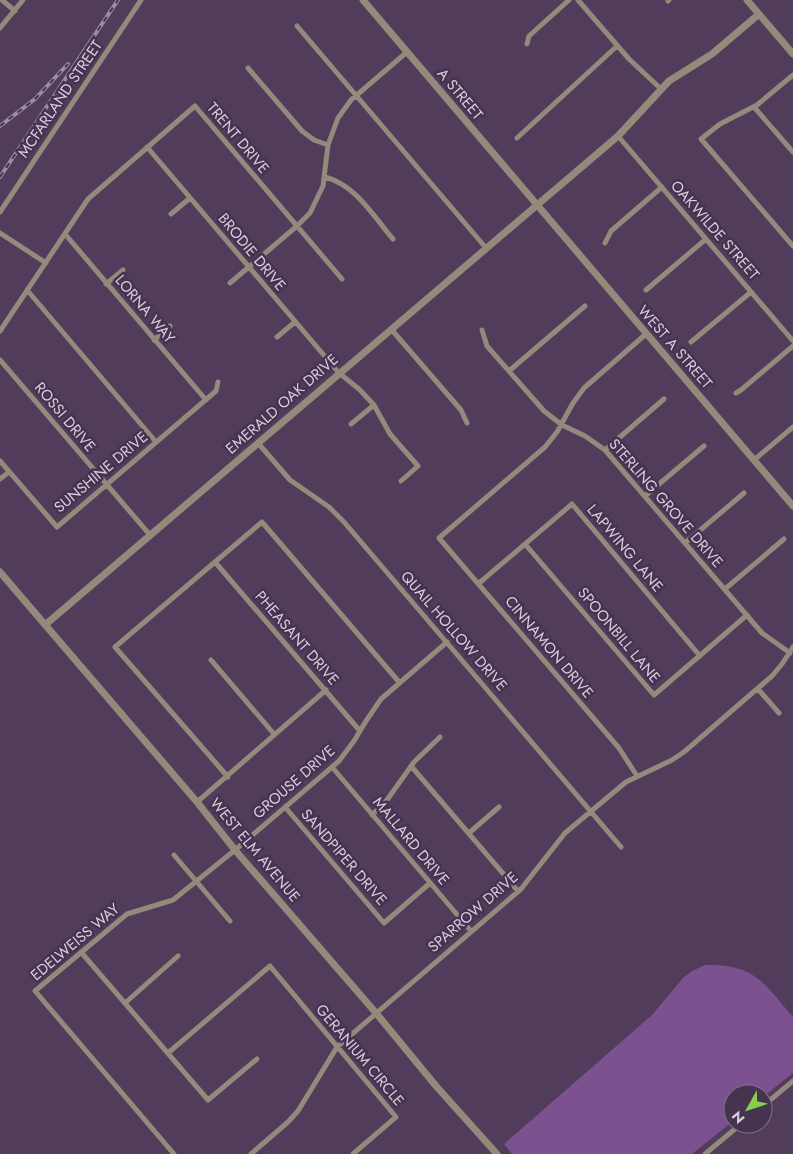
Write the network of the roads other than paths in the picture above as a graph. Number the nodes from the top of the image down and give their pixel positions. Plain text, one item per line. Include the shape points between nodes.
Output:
1 (2, 0) edge
2 (23, 0) edge
3 (141, 0) edge
4 (363, 0) edge
5 (569, 0) edge
6 (578, 0) edge
7 (748, 0) edge
8 (15, 11) junction
9 (759, 14) junction
10 (297, 26) dead end
11 (0, 28) edge
12 (527, 44) dead end
13 (617, 46) junction
14 (407, 52) junction
15 (793, 54) edge
16 (248, 68) dead end
17 (793, 75) edge
18 (661, 90) junction
19 (356, 96) junction
20 (754, 106) junction
21 (618, 136) junction
22 (517, 138) dead end
23 (328, 144) junction
24 (146, 147) junction
25 (793, 152) edge
26 (325, 177) junction
27 (662, 187) junction
28 (190, 198) junction
29 (537, 205) junction
30 (0, 212) edge
31 (171, 214) dead end
32 (297, 226) junction
33 (0, 232) edge
34 (64, 234) junction
35 (393, 239) dead end
36 (706, 239) junction
37 (605, 242) dead end
38 (793, 246) edge
39 (486, 248) junction
40 (46, 263) junction
41 (249, 268) junction
42 (123, 270) dead end
43 (342, 279) dead end
44 (230, 283) dead end
45 (106, 284) junction
46 (27, 290) junction
47 (646, 290) dead end
48 (751, 292) junction
49 (584, 306) dead end
50 (295, 322) junction
51 (170, 326) dead end
52 (391, 329) junction
53 (482, 330) dead end
54 (0, 331) edge
55 (646, 334) junction
56 (277, 337) dead end
57 (154, 340) junction
58 (793, 341) edge
59 (692, 342) dead end
60 (793, 346) edge
61 (0, 360) edge
62 (509, 371) junction
63 (339, 373) junction
64 (218, 382) dead end
65 (736, 393) dead end
66 (664, 399) dead end
67 (206, 400) junction
68 (374, 405) junction
69 (467, 423) dead end
70 (351, 424) dead end
71 (562, 425) junction
72 (793, 427) edge
73 (156, 442) junction
74 (258, 443) junction
75 (704, 446) dead end
76 (605, 450) junction
77 (754, 460) junction
78 (0, 461) edge
79 (9, 472) junction
80 (0, 479) edge
81 (401, 481) dead end
82 (106, 484) junction
83 (744, 492) dead end
84 (645, 496) junction
85 (793, 506) edge
86 (150, 535) junction
87 (784, 539) dead end
88 (685, 543) junction
89 (525, 544) junction
90 (215, 562) junction
91 (0, 572) edge
92 (478, 584) junction
93 (725, 589) junction
94 (747, 615) junction
95 (45, 625) junction
96 (447, 642) junction
97 (793, 647) edge
98 (790, 653) junction
99 (700, 656) junction
100 (211, 660) dead end
101 (400, 682) junction
102 (758, 689) junction
103 (326, 690) junction
104 (779, 713) dead end
105 (360, 731) junction
106 (274, 734) junction
107 (440, 737) dead end
108 (411, 766) junction
109 (332, 767) junction
110 (637, 776) junction
111 (228, 777) junction
112 (197, 802) junction
113 (285, 807) junction
114 (499, 807) dead end
115 (591, 811) junction
116 (372, 815) junction
117 (468, 833) junction
118 (621, 846) dead end
119 (235, 850) junction
120 (174, 855) dead end
121 (196, 881) junction
122 (430, 883) junction
123 (518, 891) junction
124 (230, 921) dead end
125 (471, 931) junction
126 (81, 952) junction
127 (178, 956) dead end
128 (125, 1003) junction
129 (376, 1013) junction
130 (338, 1047) junction
131 (168, 1053) junction
132 (256, 1060) dead end
133 (793, 1081) edge
134 (773, 1098) edge
135 (730, 1134) edge
136 (174, 1154) edge
137 (251, 1154) edge
138 (353, 1154) edge
139 (497, 1154) edge
140 (706, 1154) edge

1 - 8 street
2 - 8 street
3 - 30 street, MCFARLAND STREET
4 - 14 street, A STREET
5 - 12 street via 529,36
6 - 13 street
7 - 9 street
8 - 11 street
9 - 15 street
9 - 18 street, EMERALD OAK DRIVE via 712,54 679,74
10 - 19 street
13 - 18 street
13 - 22 street
14 - 19 street
14 - 29 street, A STREET
16 - 23 street via 302,131 314,140
17 - 20 street
18 - 21 street, EMERALD OAK DRIVE
19 - 23 street via 338,118
19 - 39 street
20 - 25 street
20 - 38 street via 720,124 701,139
21 - 27 street, OAKWILDE STREET
21 - 29 street, EMERALD OAK DRIVE
23 - 26 street
24 - 28 street, BRODIE DRIVE
24 - 32 street, TRENT DRIVE via 195,106
24 - 34 street, TRENT DRIVE via 94,193
26 - 32 street via 315,206
26 - 35 street via 352,191
27 - 36 street, OAKWILDE STREET
27 - 37 street via 611,231
28 - 31 street
28 - 41 street, BRODIE DRIVE
29 - 39 street, EMERALD OAK DRIVE
29 - 55 street, WEST A STREET
32 - 41 street
32 - 43 street
33 - 40 street
34 - 40 street, TRENT DRIVE
34 - 45 street, LORNA WAY
36 - 47 street
36 - 48 street, OAKWILDE STREET
39 - 52 street, EMERALD OAK DRIVE
40 - 46 street, TRENT DRIVE
41 - 44 street
41 - 50 street, BRODIE DRIVE
42 - 45 street
45 - 57 street, LORNA WAY
46 - 54 street, TRENT DRIVE
46 - 73 street
48 - 58 street, OAKWILDE STREET
48 - 59 street
49 - 62 street
50 - 56 street
50 - 63 street, BRODIE DRIVE
51 - 57 street
52 - 63 street, EMERALD OAK DRIVE
52 - 69 street via 461,410
53 - 62 street, STERLING GROVE DRIVE via 487,346
55 - 71 street via 584,388
55 - 77 street, WEST A STREET
57 - 67 street, LORNA WAY
60 - 65 street
61 - 82 street, ROSSI DRIVE
62 - 71 street, STERLING GROVE DRIVE via 544,411
63 - 68 street, BRODIE DRIVE
63 - 74 street, EMERALD OAK DRIVE
64 - 67 street, SUNSHINE DRIVE via 216,392
66 - 76 street
67 - 73 street, SUNSHINE DRIVE
68 - 70 street
68 - 81 street, BRODIE DRIVE via 390,434 418,466
71 - 76 street, STERLING GROVE DRIVE
71 - 92 street, CINNAMON DRIVE via 544,447 438,538
72 - 77 street
73 - 82 street, SUNSHINE DRIVE
74 - 86 street, EMERALD OAK DRIVE
74 - 96 street, QUAIL HOLLOW DRIVE via 290,480 338,515
75 - 84 street
76 - 84 street, STERLING GROVE DRIVE
77 - 85 street, WEST A STREET
78 - 79 street, SUNSHINE DRIVE
79 - 80 street
79 - 82 street, SUNSHINE DRIVE via 57,527
82 - 86 street, ROSSI DRIVE
83 - 88 street
84 - 88 street, STERLING GROVE DRIVE
86 - 95 street, EMERALD OAK DRIVE
87 - 93 street
88 - 93 street, STERLING GROVE DRIVE
89 - 92 street, LAPWING LANE
89 - 99 street, SPOONBILL LANE via 654,695
89 - 99 street, LAPWING LANE via 572,504
90 - 101 street via 262,522
90 - 103 street, PHEASANT DRIVE
90 - 111 street via 115,647
91 - 95 street, WEST ELM AVENUE
92 - 110 street, CINNAMON DRIVE via 618,748
93 - 94 street, STERLING GROVE DRIVE
94 - 98 street, STERLING GROVE DRIVE via 770,640
94 - 99 street, SPOONBILL LANE
95 - 112 street, WEST ELM AVENUE
96 - 101 street, GROUSE DRIVE
96 - 115 street, QUAIL HOLLOW DRIVE
97 - 98 street, SPARROW DRIVE
98 - 102 street, SPARROW DRIVE
100 - 106 street
101 - 105 street, GROUSE DRIVE via 381,699
102 - 104 street
102 - 110 street, SPARROW DRIVE via 684,752
103 - 105 street, PHEASANT DRIVE
103 - 106 street
105 - 109 street, GROUSE DRIVE
106 - 111 street
107 - 108 street
108 - 116 street
108 - 117 street
109 - 113 street, GROUSE DRIVE
109 - 116 street, MALLARD DRIVE
110 - 115 street, SPARROW DRIVE
111 - 112 street
112 - 119 street, WEST ELM AVENUE
113 - 119 street, GROUSE DRIVE
113 - 122 street, SANDPIPER DRIVE via 384,923
114 - 117 street
115 - 118 street, QUAIL HOLLOW DRIVE
115 - 123 street, SPARROW DRIVE via 555,844
116 - 122 street, MALLARD DRIVE
117 - 123 street
119 - 121 street, EDELWEISS WAY
119 - 129 street, WEST ELM AVENUE
120 - 121 street
121 - 124 street
121 - 126 street, EDELWEISS WAY via 173,900 127,914
122 - 125 street, MALLARD DRIVE
123 - 125 street, SPARROW DRIVE
125 - 129 street, SPARROW DRIVE
126 - 128 street
126 - 136 street, EDELWEISS WAY via 35,991
127 - 128 street
128 - 131 street
129 - 130 street, SPARROW DRIVE
129 - 139 street, WEST ELM AVENUE
130 - 131 street, GERANIUM CIRCLE via 270,966
130 - 137 street, SPARROW DRIVE via 298,1111
130 - 138 street, GERANIUM CIRCLE via 396,1117
131 - 132 street via 208,1100
133 - 134 street
135 - 140 street

